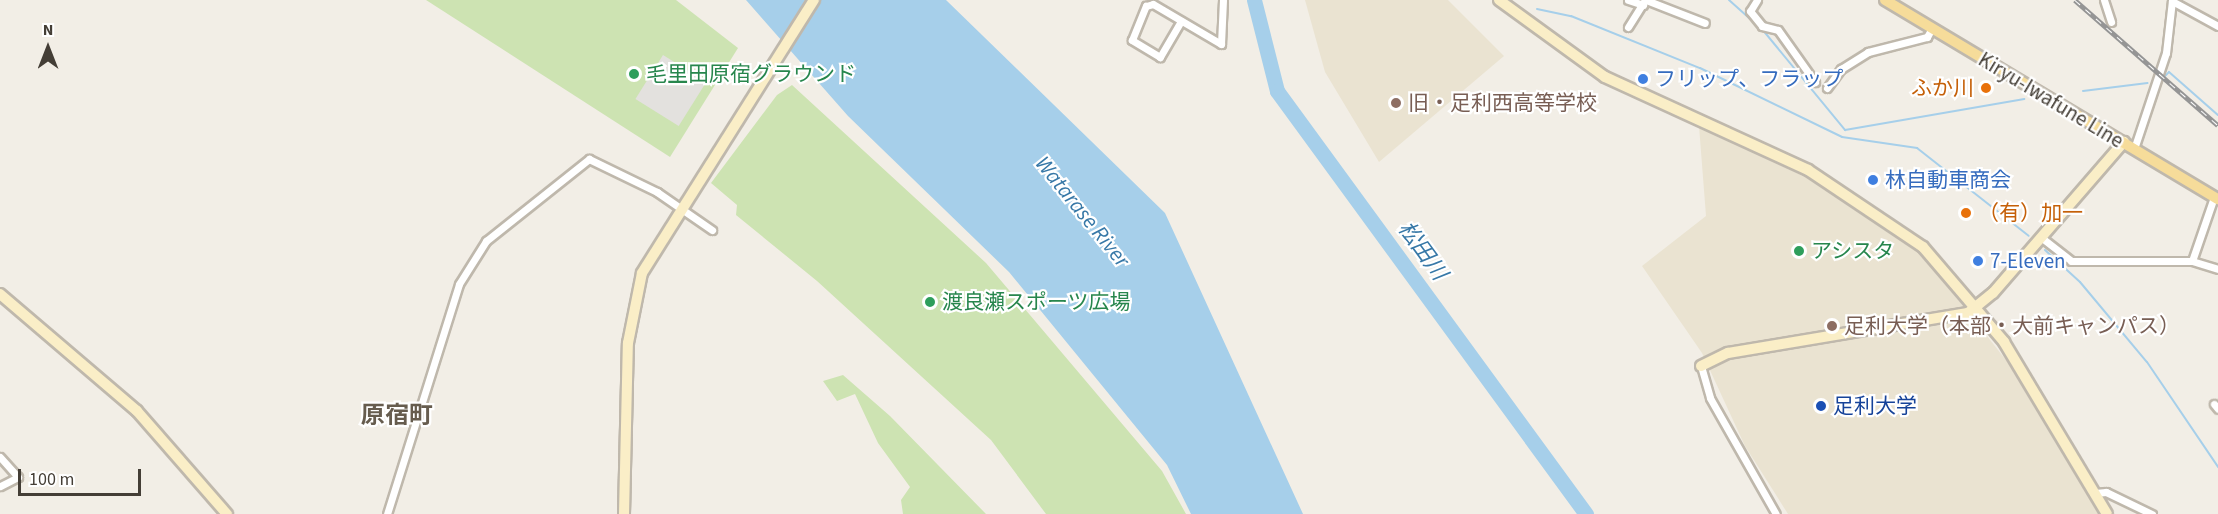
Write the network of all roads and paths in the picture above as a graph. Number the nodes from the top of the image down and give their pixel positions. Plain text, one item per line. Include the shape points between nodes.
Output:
1 (814, 0) edge
2 (1223, 0) edge
3 (1499, 0) edge
4 (1628, 0) edge
5 (1757, 0) edge
6 (1885, 0) edge
7 (2104, 0) edge
8 (2172, 0) edge
9 (1645, 2) edge
10 (1181, 21) junction
11 (2111, 22) dead end
12 (1705, 23) dead end
13 (2218, 26) edge
14 (1628, 27) dead end
15 (1932, 28) junction
16 (1815, 82) dead end
17 (1827, 88) dead end
18 (2124, 142) junction
19 (2134, 149) junction
20 (2216, 198) edge
21 (681, 205) junction
22 (712, 230) dead end
23 (2042, 238) junction
24 (2192, 261) junction
25 (2218, 269) edge
26 (0, 294) edge
27 (1977, 308) junction
28 (1701, 366) joint
29 (0, 457) edge
30 (0, 486) edge
31 (2095, 493) junction
32 (227, 514) edge
33 (387, 514) edge
34 (624, 514) edge
35 (1776, 514) edge
36 (2107, 514) edge
37 (2152, 514) edge

1 - 21 street
2 - 10 street via 1221,44
3 - 27 street via 1605,77 1808,170 1880,213 1923,247
4 - 9 street
5 - 16 street via 1750,11 1762,26 1778,30
6 - 15 main road, Kiryu-Iwafune Line
7 - 11 street
8 - 13 street
8 - 19 street via 2166,53
9 - 12 street
9 - 14 street
10 - 10 street via 1153,4 1146,6 1131,40 1160,57
15 - 17 street via 1927,37 1868,52 1841,69
15 - 18 main road, Kiryu-Iwafune Line
18 - 19 main road, Kiryu-Iwafune Line
18 - 23 street
19 - 20 main road, Kiryu-Iwafune Line
20 - 24 street
21 - 22 street
21 - 33 street via 589,159 486,241 459,284
21 - 34 street via 648,259 633,302
23 - 24 street via 2071,261
23 - 27 street
24 - 25 street
26 - 32 street via 137,411
27 - 28 street via 1936,323 1728,353
27 - 31 street via 2021,367
28 - 35 street via 1710,398
29 - 30 street via 18,477
31 - 36 street
31 - 37 street via 2106,492

